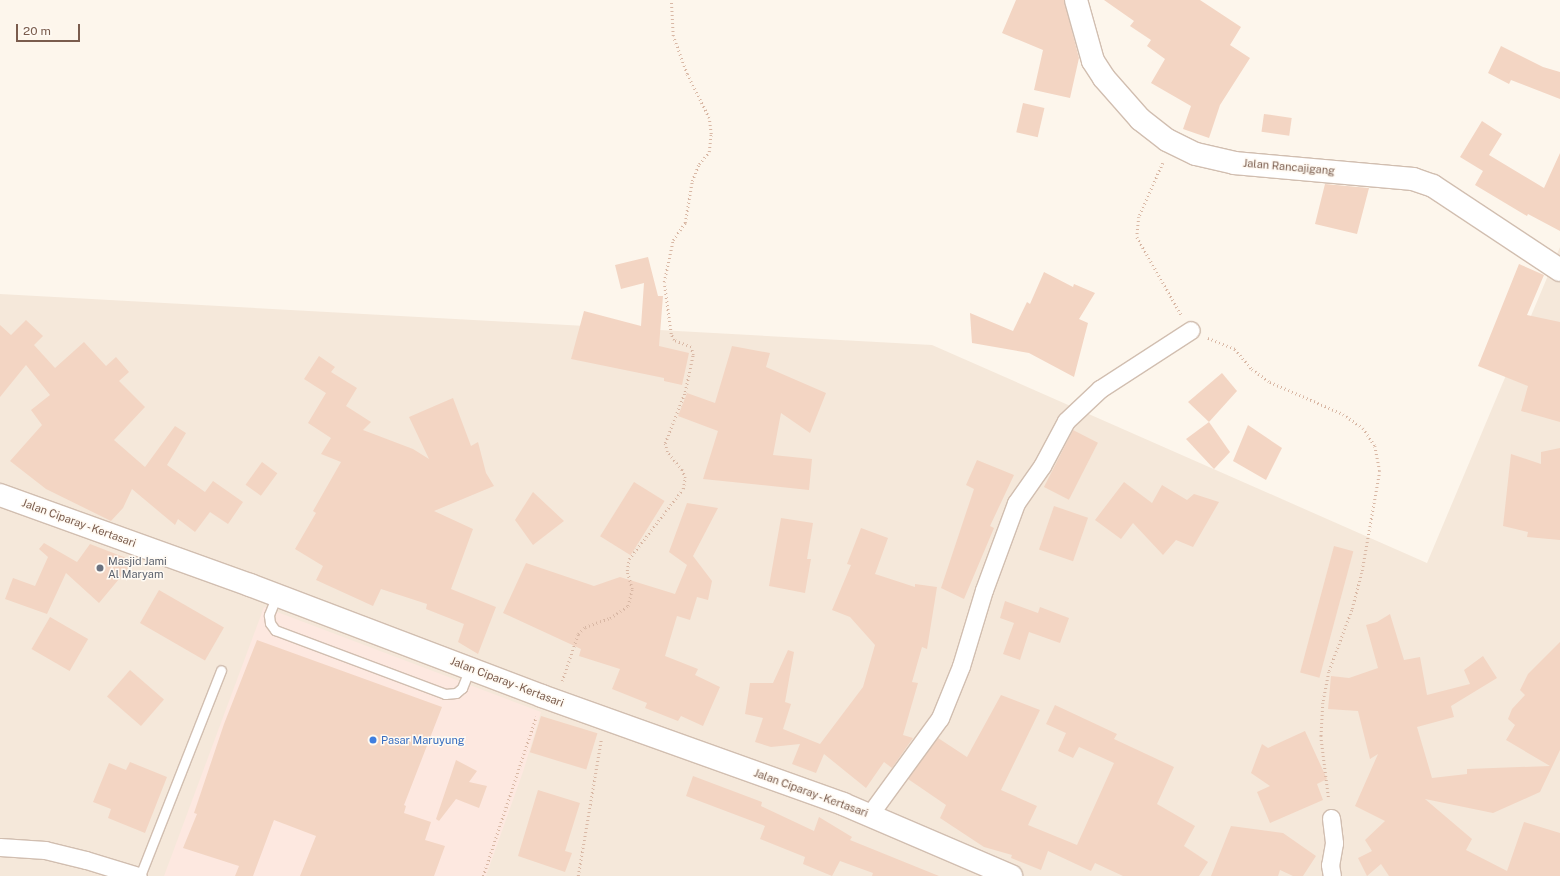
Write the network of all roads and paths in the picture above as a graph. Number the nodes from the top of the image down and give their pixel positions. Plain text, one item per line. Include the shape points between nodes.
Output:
1 (671, 0) edge
2 (1076, 0) edge
3 (1172, 142) junction
4 (1560, 270) edge
5 (1191, 330) junction
6 (0, 495) edge
7 (276, 595) junction
8 (470, 668) junction
9 (221, 670) dead end
10 (549, 698) junction
11 (607, 719) junction
12 (870, 814) junction
13 (1331, 818) joint
14 (0, 847) edge
15 (139, 876) edge
16 (483, 876) edge
17 (578, 876) edge
18 (1011, 876) edge
19 (1332, 876) edge

1 - 10 path via 673,36 687,74 709,118 711,134 709,152 699,164 692,181 685,223 673,240 664,282 671,334 674,340 690,347 693,355 685,392 665,443 667,452 682,470 685,478 683,489 629,559 627,571 632,589 628,606 610,618 585,627 578,634
2 - 3 main road, Jalan Rancajigang via 1093,61 1104,78 1140,119
3 - 4 main road, Jalan Rancajigang via 1196,154 1234,162 1413,179 1433,186
3 - 5 path via 1139,217 1137,237
5 - 12 street via 1100,389 1066,421 1042,466 1016,503 984,590 961,666 940,718
5 - 13 path via 1235,349 1252,369 1270,382 1343,414 1363,428 1375,446 1380,471 1362,573 1352,610 1329,672 1323,703 1321,736
6 - 7 main road, Jalan Ciparay - Kertasari
7 - 8 main road, Jalan Ciparay - Kertasari
7 - 8 lane via 270,615 270,623 275,630 445,694 456,693 462,688
8 - 10 main road, Jalan Ciparay - Kertasari
9 - 15 lane
10 - 11 main road, Jalan Ciparay - Kertasari
10 - 16 path
11 - 12 main road, Jalan Ciparay - Kertasari
11 - 17 path via 597,762
12 - 18 main road, Jalan Ciparay - Kertasari
13 - 19 street via 1334,843 1330,865
14 - 15 street via 45,850

